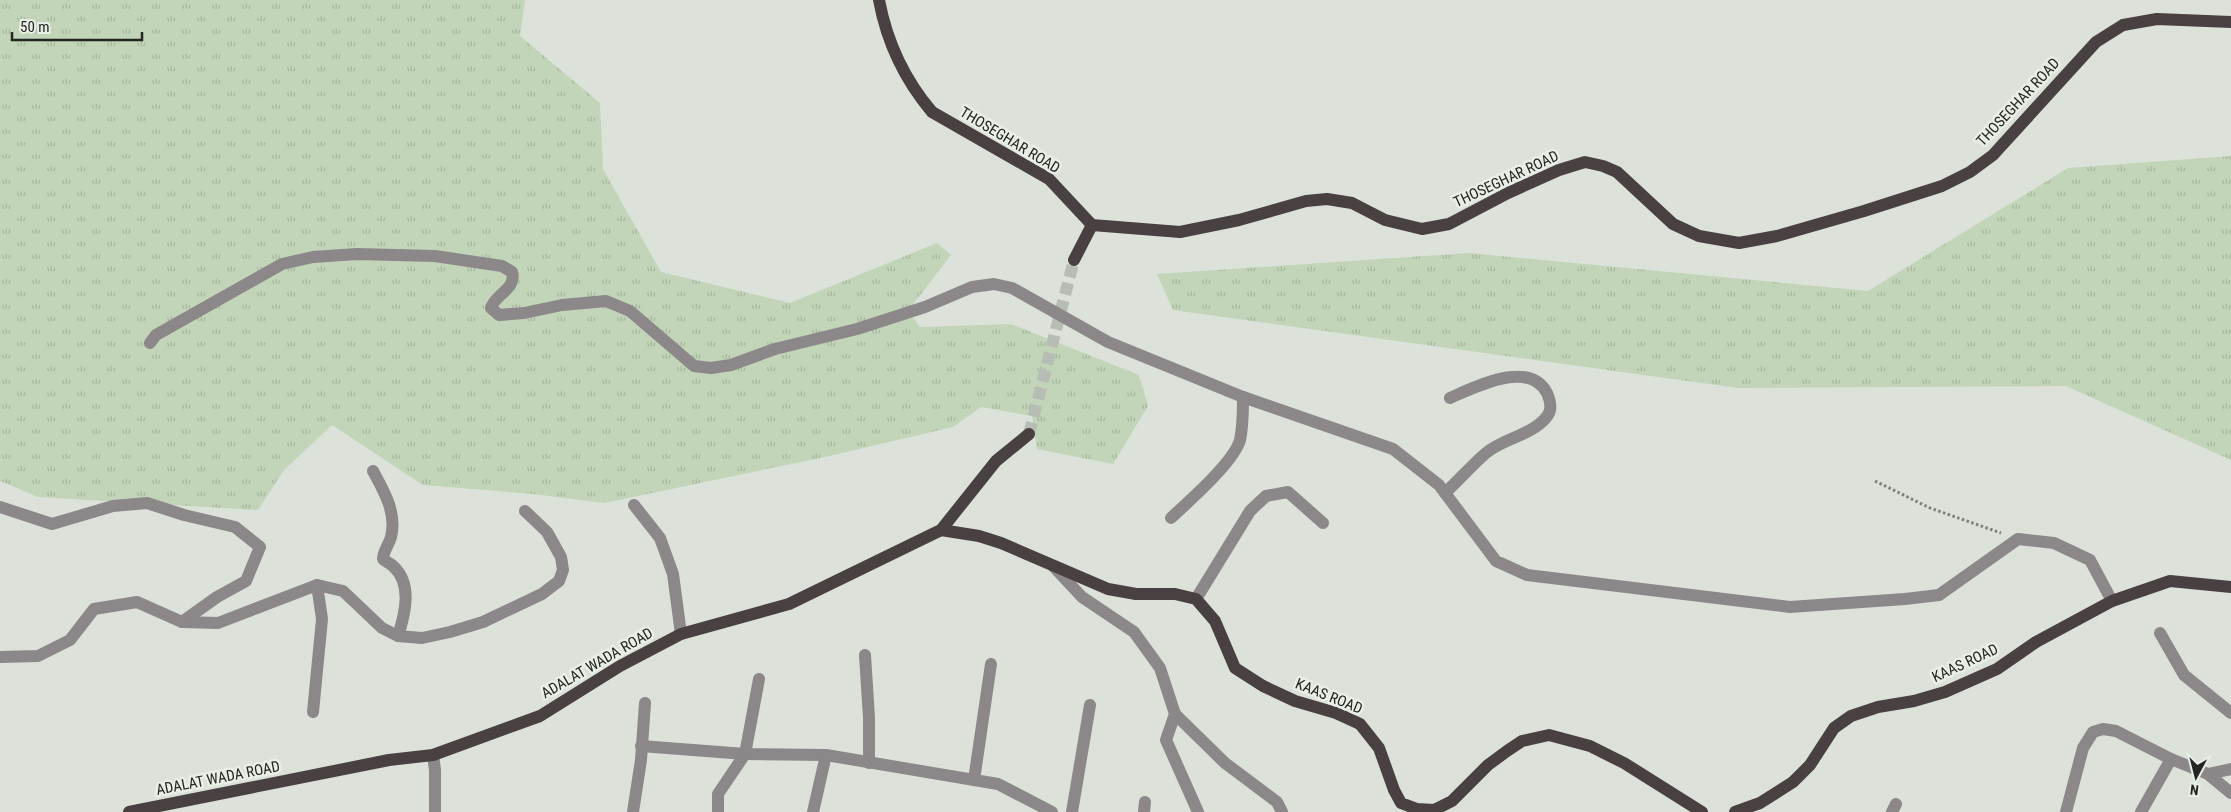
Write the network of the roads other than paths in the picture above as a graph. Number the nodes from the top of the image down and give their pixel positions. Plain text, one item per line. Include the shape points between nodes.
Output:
1 (879, 0) edge
2 (2231, 22) edge
3 (1092, 225) junction
4 (1074, 260) tunnel mouth
5 (150, 343) dead end
6 (1244, 397) junction
7 (1450, 398) dead end
8 (1030, 434) tunnel mouth
9 (373, 471) dead end
10 (1445, 493) junction
11 (634, 505) dead end
12 (0, 507) edge
13 (525, 511) dead end
14 (1171, 518) dead end
15 (1323, 523) dead end
16 (941, 530) junction
17 (1053, 566) junction
18 (317, 585) junction
19 (2231, 587) edge
20 (1196, 599) junction
21 (2112, 600) junction
22 (182, 622) junction
23 (2160, 633) dead end
24 (681, 634) junction
25 (398, 636) junction
26 (865, 655) dead end
27 (0, 657) edge
28 (991, 664) dead end
29 (759, 679) dead end
30 (644, 703) dead end
31 (1090, 705) dead end
32 (313, 712) dead end
33 (2231, 713) edge
34 (1175, 714) junction
35 (641, 746) junction
36 (433, 754) junction
37 (745, 754) junction
38 (826, 756) junction
39 (2171, 759) junction
40 (869, 763) junction
41 (2231, 769) edge
42 (2208, 774) junction
43 (974, 780) junction
44 (2231, 793) edge
45 (129, 812) edge
46 (435, 812) edge
47 (633, 812) edge
48 (718, 812) edge
49 (812, 812) edge
50 (1052, 812) edge
51 (1072, 812) edge
52 (1198, 812) edge
53 (1282, 812) edge
54 (1702, 812) edge
55 (1735, 812) edge
56 (2066, 812) edge
57 (2141, 812) edge

1 - 3 main road, THOSEGHAR ROAD via 893,54 918,97 932,112 1049,179
2 - 3 main road, THOSEGHAR ROAD via 2156,19 2124,25 2096,42 1993,155 1970,172 1942,186 1864,210 1776,236 1739,243 1700,236 1673,224 1617,172 1584,162 1550,173 1449,224 1422,229 1385,220 1352,203 1327,199 1180,232
3 - 4 main road
5 - 6 street via 156,336 282,264 348,254 434,256 502,266 512,272 510,286 493,301 491,308 499,315 606,301 630,312 694,366 711,368 856,329 972,287 994,284 1012,288 1108,342
6 - 10 street via 1393,449
6 - 14 street via 1242,431 1236,449 1208,483
7 - 10 street via 1486,382 1511,376 1530,379 1543,386 1551,406 1536,426 1487,452
8 - 16 main road, ADALAT WADA ROAD via 996,461
9 - 25 street via 388,498 390,510 391,533 383,559 401,576 406,596
10 - 21 street via 1496,561 1527,576 1790,607 1939,595 2018,539 2054,543 2090,560
11 - 24 street via 660,538 673,574
12 - 22 street via 52,524 113,506 147,503 236,528 260,547 246,581 216,597
13 - 25 street via 547,532 561,557 563,570 559,581 542,594 483,622 422,638
15 - 20 street via 1288,492 1266,496 1250,511
16 - 17 main road via 1001,542
16 - 24 main road, ADALAT WADA ROAD via 789,604
17 - 20 main road via 1108,589 1136,594 1175,594
17 - 34 street via 1082,597 1134,632 1160,668
18 - 22 street via 218,623
18 - 25 street via 342,591 382,628
18 - 32 street via 322,619
19 - 21 main road, KAAS ROAD via 2170,581
20 - 54 main road, KAAS ROAD via 1215,621 1235,668 1295,701 1360,724 1379,748 1401,803 1417,809 1434,810 1452,801 1488,765 1522,741 1549,735 1590,746 1624,763
21 - 55 main road, KAAS ROAD via 2036,642 1997,669 1945,692 1851,716 1834,728 1810,765 1794,782 1760,803
22 - 27 street via 137,602 94,609 70,640 38,656
23 - 33 street via 2184,675
24 - 36 main road, ADALAT WADA ROAD via 620,666 540,716
26 - 40 street
28 - 43 street
29 - 37 street
30 - 35 street
31 - 51 street
34 - 52 street via 1166,740
34 - 53 street via 1225,763 1278,802
35 - 37 street
35 - 47 street
36 - 45 main road, ADALAT WADA ROAD
36 - 46 street
37 - 38 street
37 - 48 street via 718,794
38 - 40 street
38 - 49 street
39 - 42 street
39 - 56 street via 2116,731 2103,729 2093,732 2083,748
39 - 57 street
40 - 43 street
41 - 42 street
42 - 44 street
43 - 50 street via 998,784

